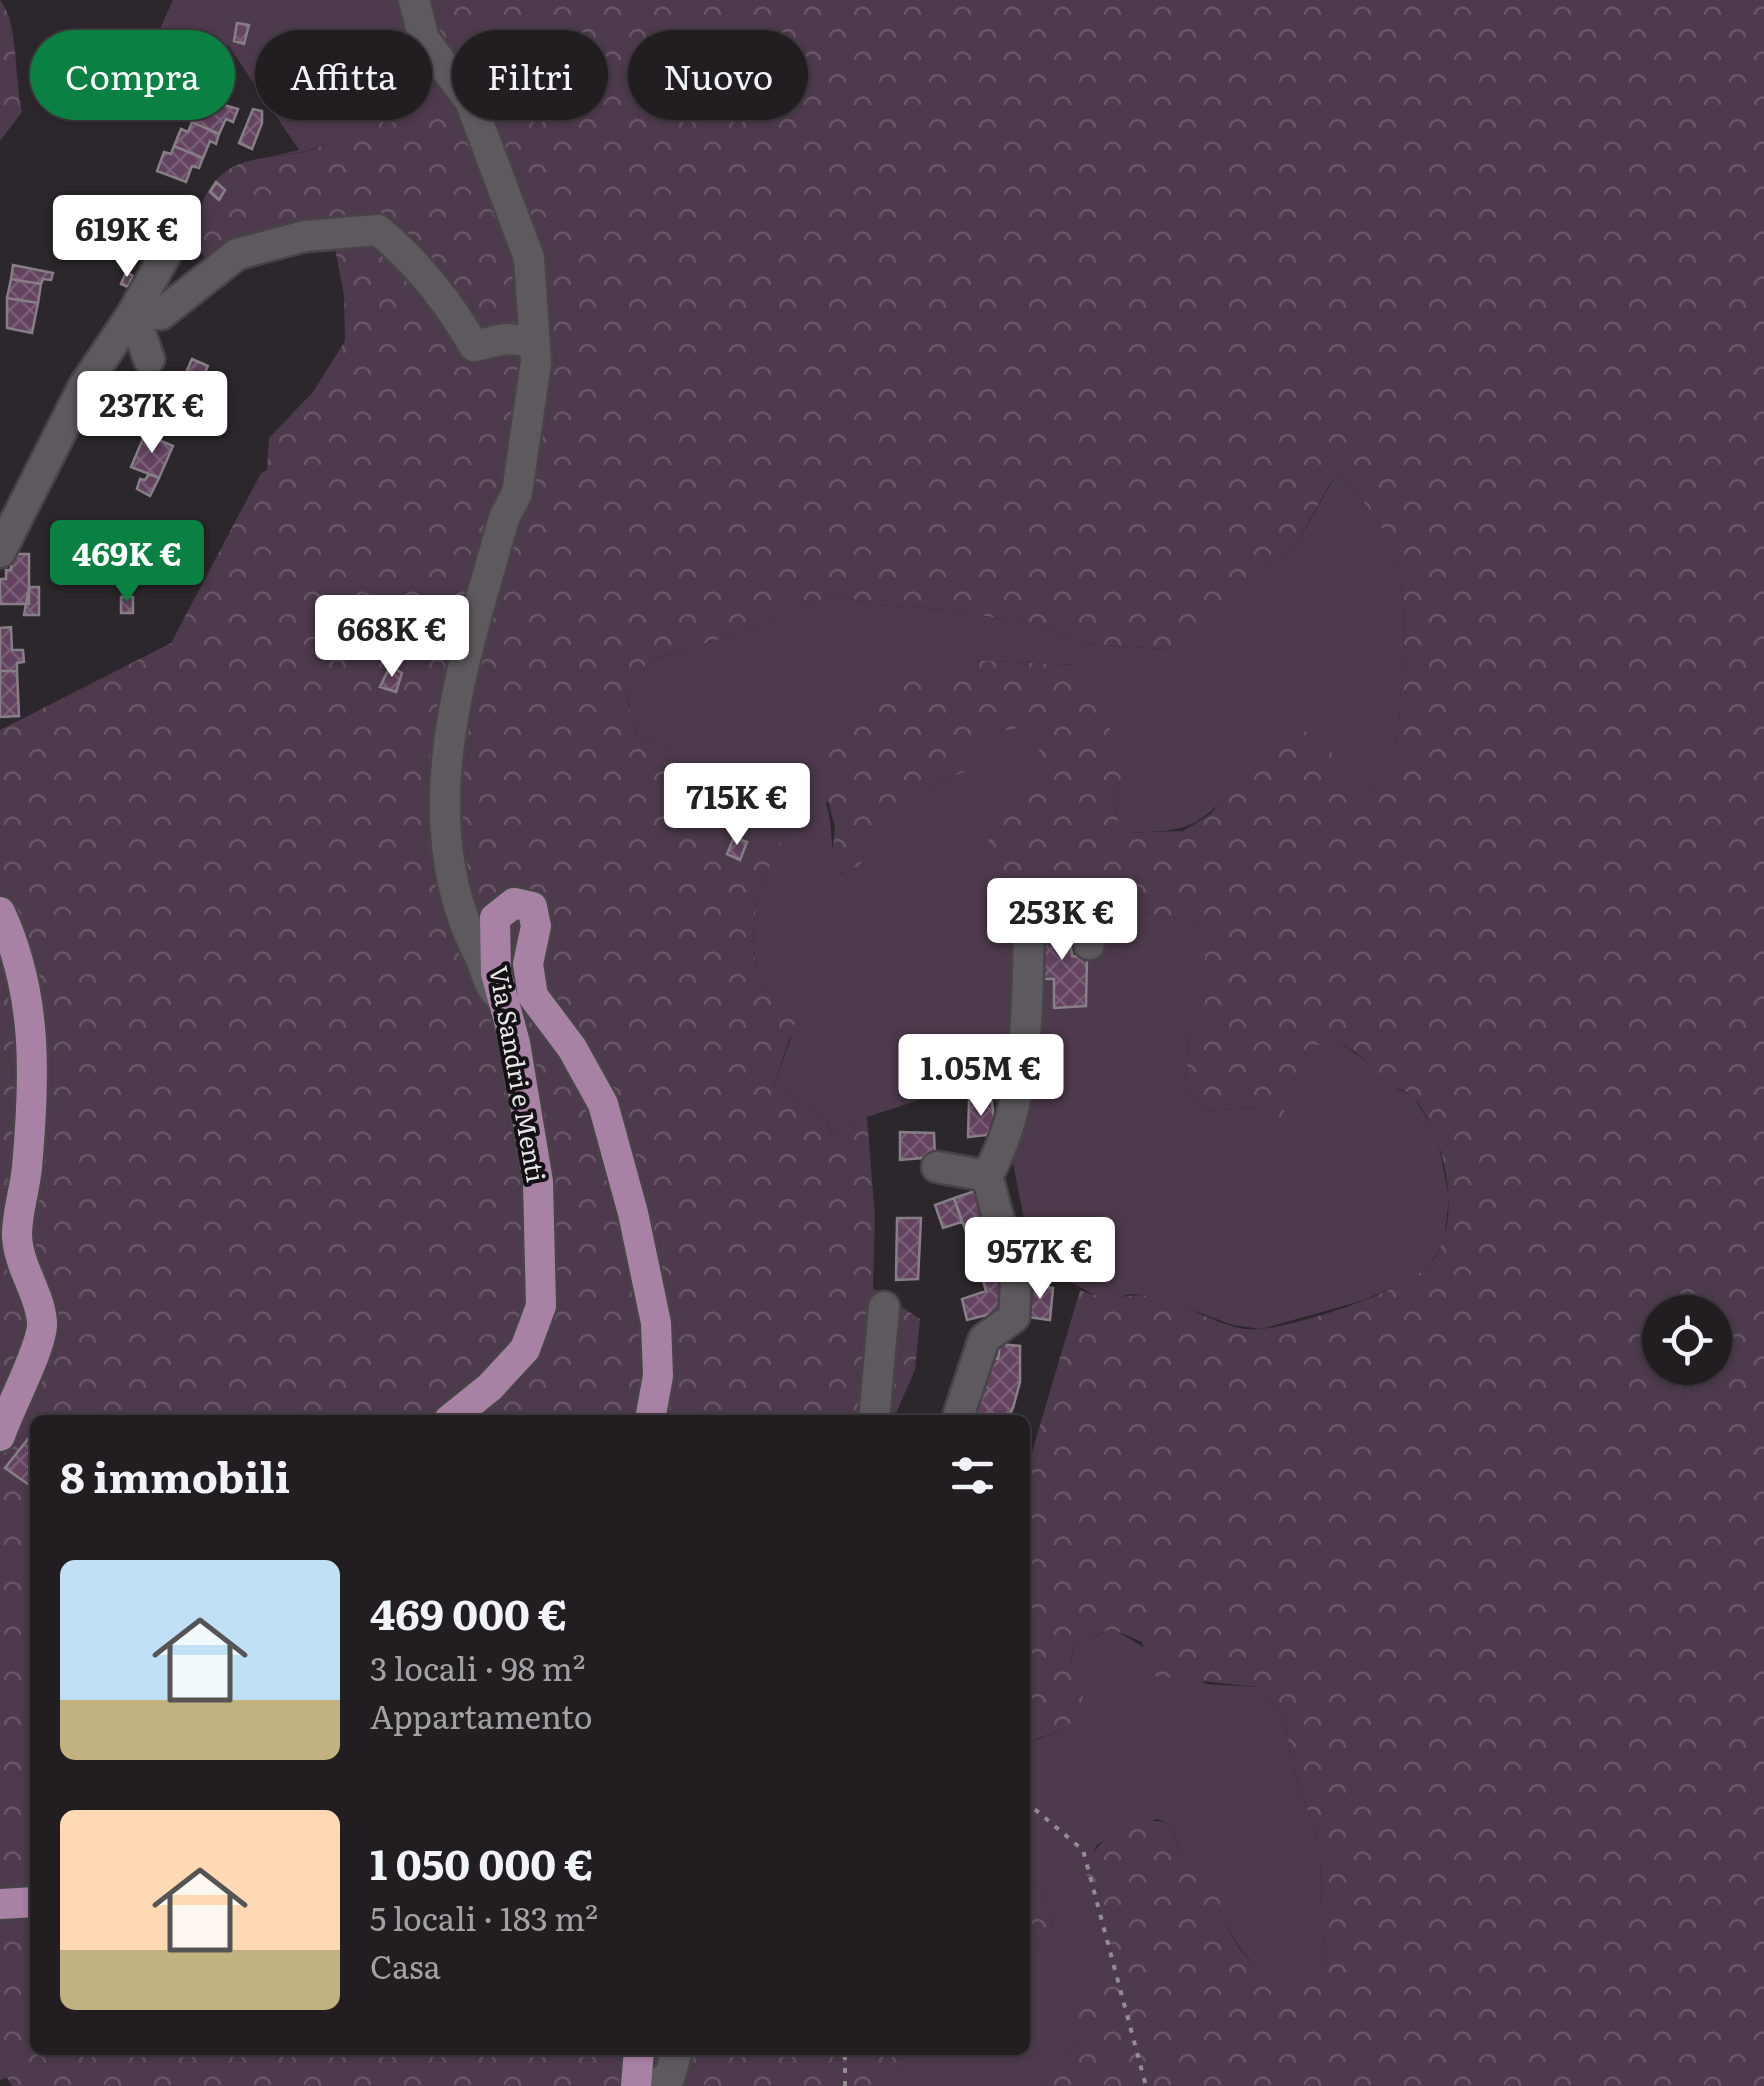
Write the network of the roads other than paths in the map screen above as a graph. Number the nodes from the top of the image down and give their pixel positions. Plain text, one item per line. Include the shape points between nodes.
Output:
1 (414, 0) edge
2 (178, 230) dead end
3 (133, 313) junction
4 (532, 341) junction
5 (149, 359) dead end
6 (0, 508) edge
7 (3, 546) edge
8 (0, 912) edge
9 (1089, 944) dead end
10 (503, 999) junction
11 (937, 1167) dead end
12 (986, 1176) junction
13 (884, 1307) dead end
14 (455, 1415) edge
15 (651, 1415) edge
16 (874, 1415) edge
17 (959, 1415) edge
18 (0, 1436) edge
19 (30, 1902) edge
20 (0, 1904) edge
21 (639, 2055) edge
22 (675, 2055) edge
23 (636, 2086) edge
24 (654, 2086) edge

1 - 4 street via 424,39 470,101 529,258
2 - 3 street
3 - 4 street via 161,314 238,254 305,236 378,230 406,253 474,346
3 - 5 street
3 - 7 street via 84,386
4 - 10 street via 536,362 517,494 504,518 450,713 446,862 466,934 492,990
6 - 7 street
8 - 18 main road via 21,958 32,1013 27,1166 17,1234 42,1321 38,1349
9 - 12 street via 1085,916 1063,898 1030,903 1023,1060 1003,1146
10 - 14 main road, Via Sandri e Menti via 538,1182 540,1306 526,1350
10 - 15 main road, Via Sandri e Menti via 495,918 514,903 532,907 536,926 528,964 533,996 602,1104 634,1213 656,1323
11 - 12 street
12 - 17 street via 1016,1284 1014,1317 984,1339
13 - 16 street
19 - 20 main road
21 - 23 main road
22 - 24 street via 670,2076

